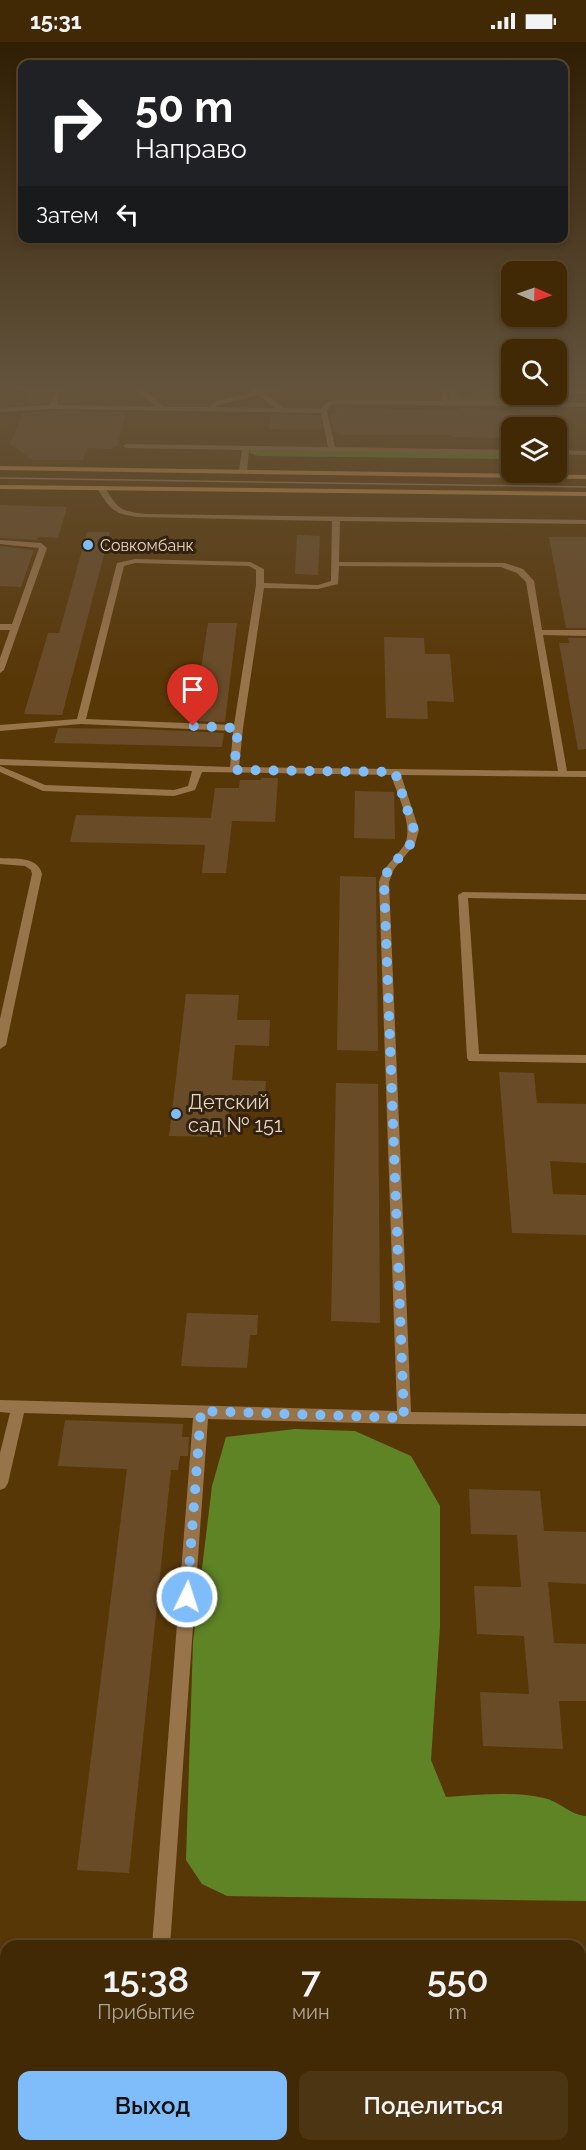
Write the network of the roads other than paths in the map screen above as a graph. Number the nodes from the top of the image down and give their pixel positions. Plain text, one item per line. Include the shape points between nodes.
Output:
1 (0, 487) edge
2 (101, 488) junction
3 (586, 494) edge
4 (336, 518) junction
5 (586, 522) edge
6 (0, 542) edge
7 (337, 564) junction
8 (260, 585) junction
9 (0, 627) edge
10 (15, 627) junction
11 (538, 632) junction
12 (586, 633) edge
13 (0, 670) edge
14 (81, 721) junction
15 (0, 728) edge
16 (238, 728) junction
17 (0, 762) edge
18 (198, 768) junction
19 (0, 769) edge
20 (234, 770) junction
21 (395, 772) junction
22 (563, 774) junction
23 (586, 774) edge
24 (0, 861) edge
25 (586, 897) edge
26 (0, 1045) edge
27 (586, 1059) edge
28 (0, 1406) edge
29 (19, 1406) junction
30 (201, 1411) junction
31 (404, 1418) junction
32 (586, 1420) edge
33 (0, 1483) edge
34 (161, 1940) edge

1 - 2 main road
2 - 3 main road
2 - 4 lane via 111,505 126,513
4 - 5 lane
4 - 7 lane
6 - 10 lane via 33,542 42,546
7 - 8 lane via 335,582 325,586
7 - 11 lane via 513,567 530,581
8 - 14 lane via 260,569 250,564 135,561 120,565
8 - 16 lane
9 - 10 lane
10 - 13 lane
11 - 12 lane
11 - 22 lane
14 - 15 lane
14 - 16 lane
16 - 20 lane
17 - 18 lane
18 - 19 lane via 192,788 174,793 43,788
18 - 20 lane
20 - 21 lane
21 - 22 lane
21 - 31 lane via 415,837 389,868 384,882
22 - 23 lane
24 - 26 lane via 28,863 37,874
25 - 27 lane via 464,896 472,1058
28 - 29 lane
29 - 30 lane
29 - 33 lane
30 - 31 lane
30 - 34 lane
31 - 32 lane

